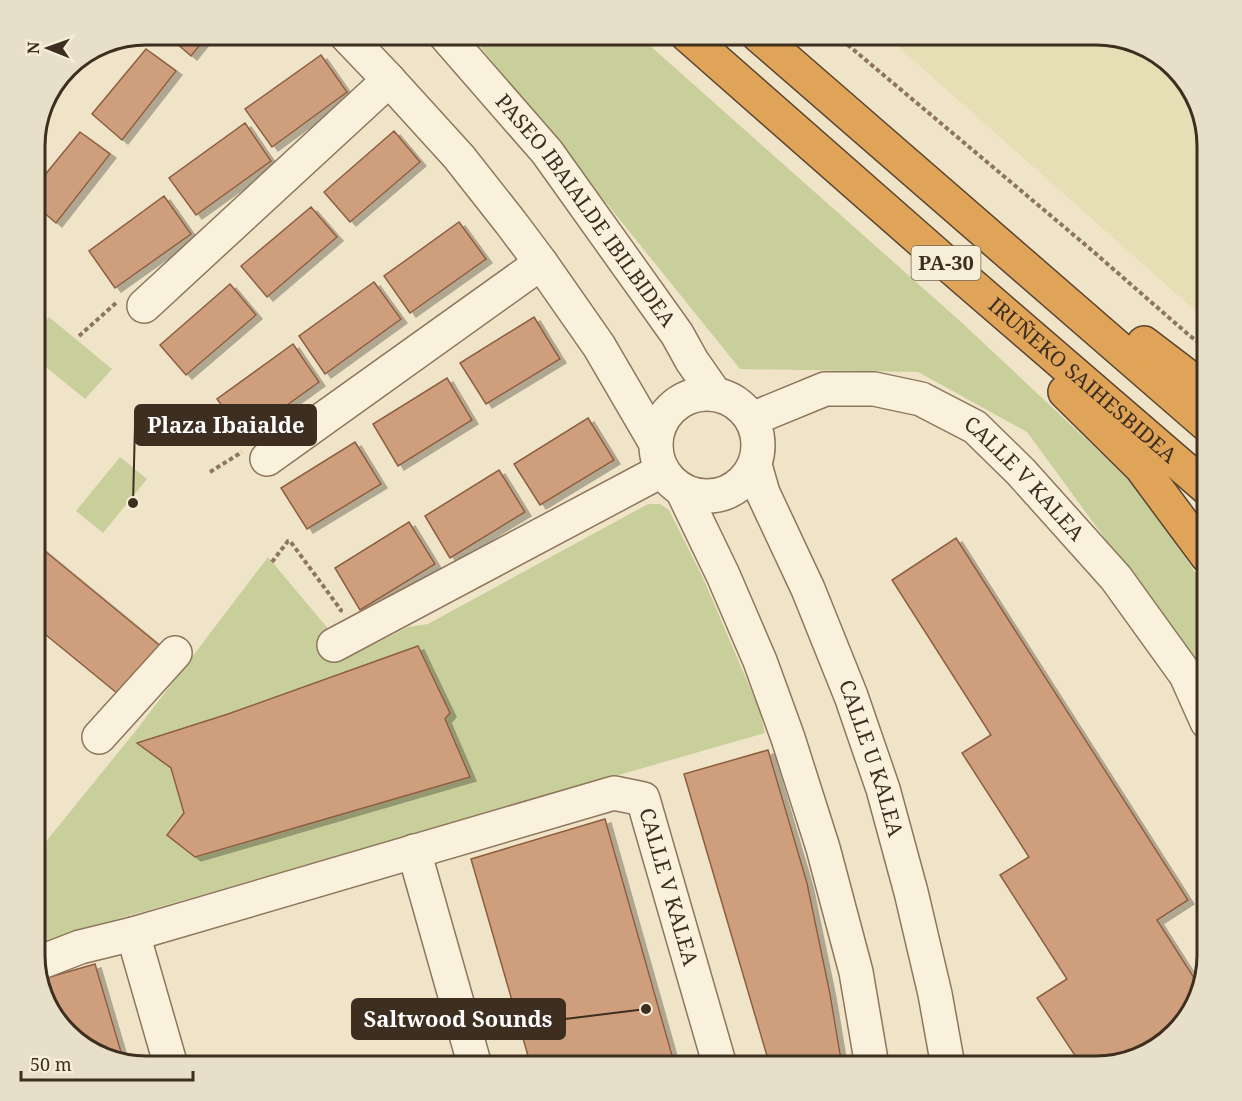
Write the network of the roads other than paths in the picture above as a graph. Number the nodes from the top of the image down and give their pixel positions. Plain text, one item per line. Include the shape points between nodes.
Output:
1 (357, 45) edge
2 (455, 45) edge
3 (699, 45) edge
4 (771, 45) edge
5 (778, 45) edge
6 (390, 80) junction
7 (842, 172) junction
8 (541, 263) junction
9 (144, 306) road end
10 (1197, 382) edge
11 (715, 394) junction
12 (1197, 416) edge
13 (752, 419) junction
14 (267, 459) dead end
15 (755, 465) junction
16 (666, 468) junction
17 (1197, 479) edge
18 (1197, 543) edge
19 (334, 645) dead end
20 (175, 653) dead end
21 (1197, 700) edge
22 (99, 737) dead end
23 (414, 851) junction
24 (133, 934) junction
25 (45, 961) edge
26 (168, 1056) edge
27 (472, 1056) edge
28 (717, 1056) edge
29 (870, 1056) edge
30 (946, 1056) edge

1 - 6 street
2 - 11 street, PASEO IBAIALDE IBILBIDEA via 547,152 677,334
3 - 7 highway, IRUÑEKO SAIHESBIDEA / PA-30
4 - 12 highway, PA-30
5 - 10 highway via 926,157 1102,310
6 - 8 street via 459,157
6 - 9 street
7 - 17 highway, IRUÑEKO SAIHESBIDEA / PA-30
7 - 18 highway via 934,273 1055,382 1141,467
8 - 14 street
8 - 16 street via 599,346
11 - 13 street via 733,400
11 - 16 street via 698,394 677,402 661,419
13 - 15 street via 759,444
13 - 21 street, CALLE V KALEA via 825,389 874,389 921,399 975,427 1021,471 1116,578 1186,675
15 - 16 street via 740,486 712,497
15 - 30 street, CALLE U KALEA via 763,493 808,589 851,696 883,789 914,903
16 - 19 street
16 - 29 street via 728,586 788,738 824,848 853,961
20 - 22 street
23 - 24 street
23 - 27 street
23 - 28 street, CALLE V KALEA via 614,793 643,799
24 - 25 street
24 - 26 street

